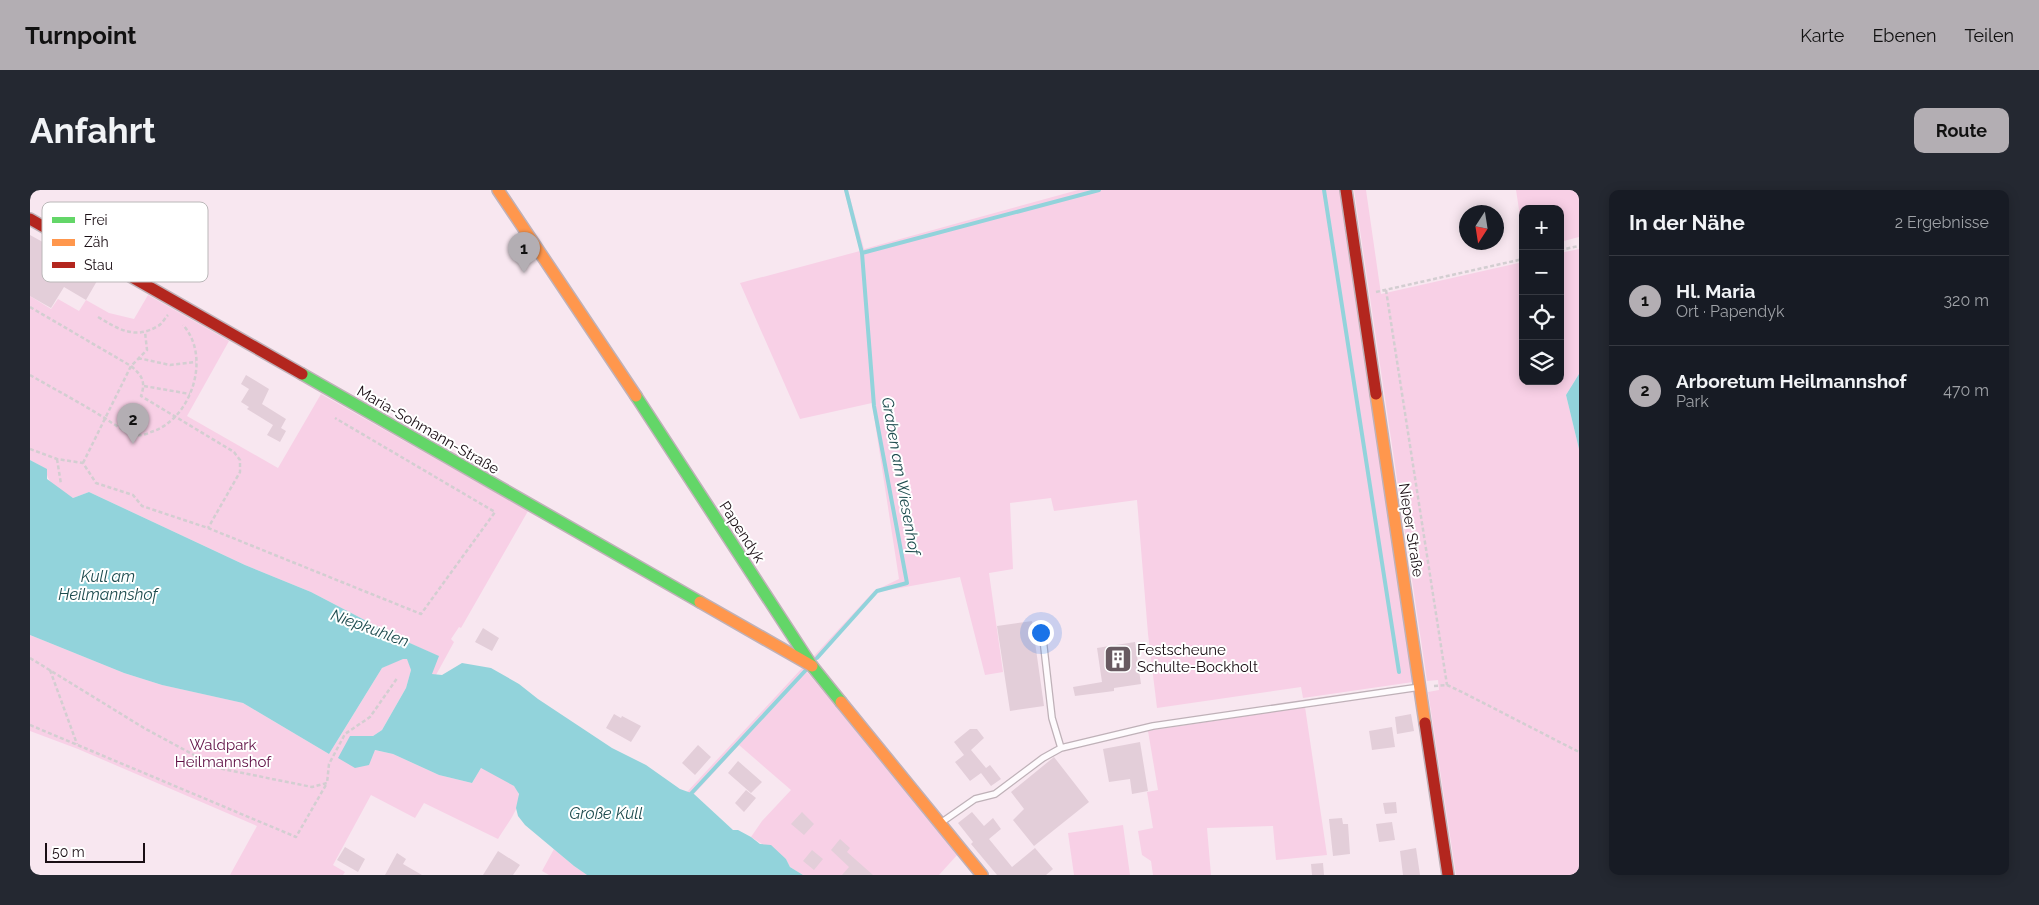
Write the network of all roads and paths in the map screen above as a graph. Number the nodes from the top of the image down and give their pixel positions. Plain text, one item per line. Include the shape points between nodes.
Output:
1 (498, 190) edge
2 (1346, 190) edge
3 (30, 219) edge
4 (42, 226) edge
5 (1579, 246) edge
6 (1564, 249) edge
7 (1519, 260) edge
8 (140, 282) edge
9 (1386, 290) junction
10 (1361, 296) junction
11 (30, 307) edge
12 (98, 317) dead end
13 (173, 318) dead end
14 (179, 322) dead end
15 (145, 332) junction
16 (138, 358) junction
17 (196, 362) junction
18 (131, 366) junction
19 (30, 375) edge
20 (144, 386) junction
21 (190, 395) junction
22 (104, 418) junction
23 (176, 418) junction
24 (335, 418) dead end
25 (30, 449) edge
26 (57, 459) junction
27 (83, 462) junction
28 (61, 484) dead end
29 (208, 528) junction
30 (1042, 630) dead end
31 (30, 658) edge
32 (812, 666) junction
33 (50, 669) junction
34 (398, 677) dead end
35 (1447, 685) junction
36 (1420, 687) junction
37 (30, 725) edge
38 (77, 744) junction
39 (1061, 748) junction
40 (1579, 752) edge
41 (327, 783) junction
42 (940, 824) junction
43 (982, 875) edge
44 (1448, 875) edge

1 - 32 street, Papendyk
2 - 10 street, Nieper Straße
3 - 4 street, Maria-Sohmann-Straße
5 - 6 path
7 - 9 path
8 - 32 street, Maria-Sohmann-Straße
9 - 10 path
9 - 35 path
10 - 36 street, Nieper Straße
11 - 18 path
12 - 15 path via 122,331
13 - 15 path via 167,315 160,325
14 - 17 path via 185,326 197,351
15 - 16 path via 147,350
16 - 17 path via 170,364
16 - 18 path
17 - 21 path
18 - 20 path via 141,375
18 - 22 path
19 - 22 path
20 - 21 path
20 - 23 path via 141,396
21 - 23 path
22 - 23 path via 138,436 161,430
22 - 27 path
23 - 29 path via 234,452 240,460 240,472
24 - 29 path via 495,512 421,614
25 - 26 path
26 - 27 path
26 - 28 path
27 - 29 path via 96,483 133,495 142,506
30 - 39 lane via 1052,718
31 - 33 path
32 - 42 street, Papendyk
33 - 38 path
33 - 41 path via 144,728 218,768 312,787
34 - 41 path via 370,717 346,734 329,764
35 - 36 path
35 - 40 path
36 - 39 lane via 1153,726
36 - 44 street, Nieper Straße
37 - 38 path
38 - 41 path via 296,837
39 - 42 lane via 995,794 975,799
42 - 43 street, Papendyk

